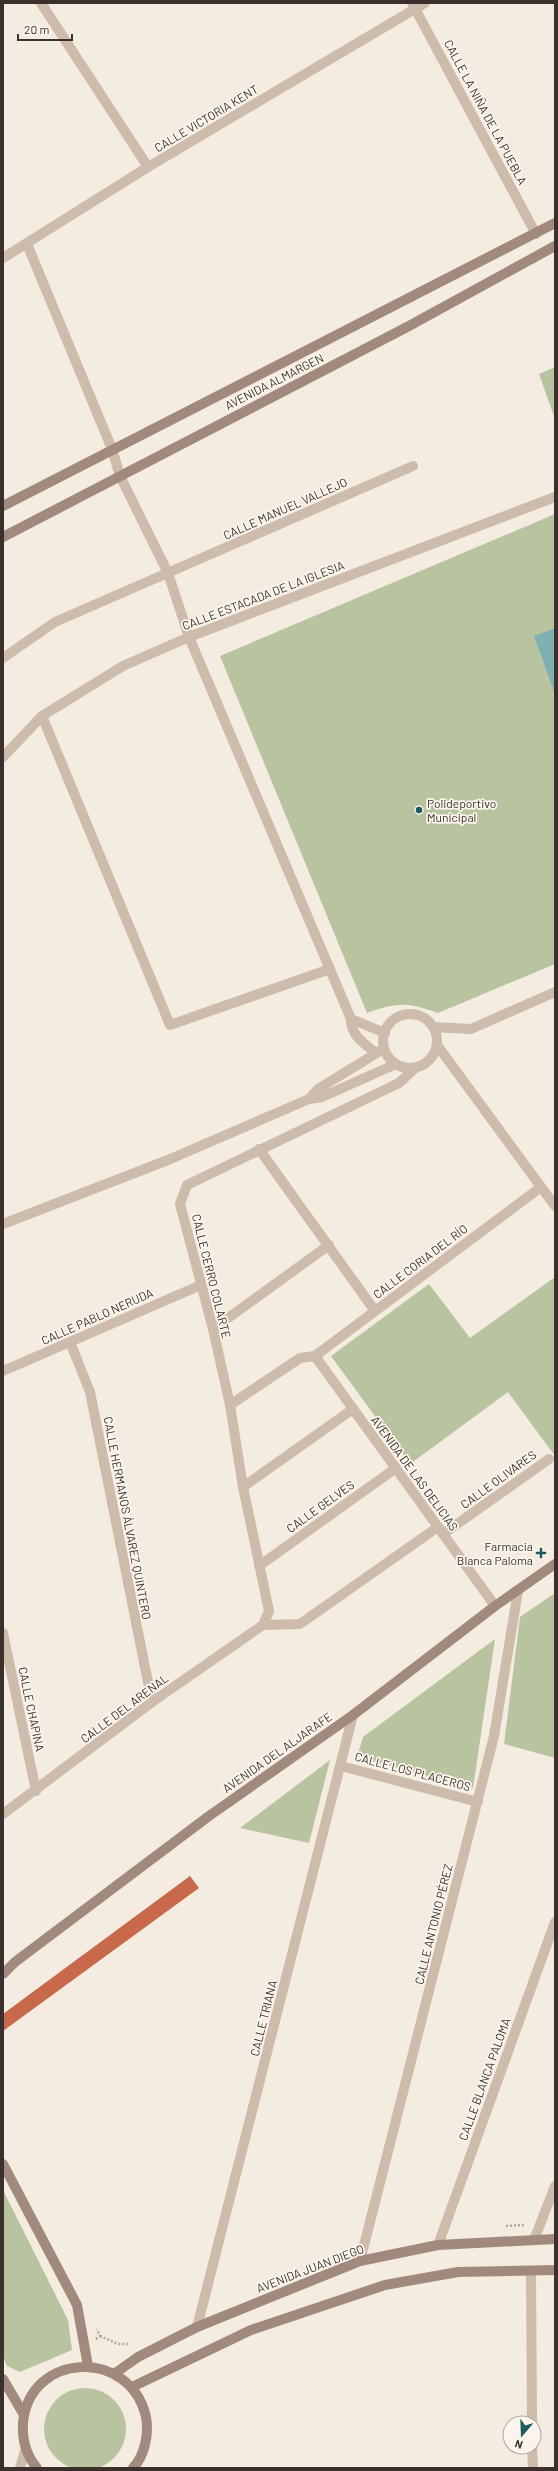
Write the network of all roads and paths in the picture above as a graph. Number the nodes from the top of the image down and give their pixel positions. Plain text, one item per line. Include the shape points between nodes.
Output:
1 (41, 3) edge
2 (425, 3) edge
3 (414, 6) edge
4 (148, 167) junction
5 (555, 224) edge
6 (536, 234) junction
7 (27, 244) junction
8 (555, 246) edge
9 (3, 258) edge
10 (112, 449) junction
11 (412, 466) dead end
12 (120, 476) junction
13 (555, 497) edge
14 (3, 506) edge
15 (3, 537) edge
16 (168, 573) junction
17 (189, 637) junction
18 (3, 658) edge
19 (42, 716) junction
20 (3, 757) edge
21 (330, 970) junction
22 (555, 992) edge
23 (351, 1019) junction
24 (433, 1028) junction
25 (385, 1034) junction
26 (437, 1046) junction
27 (380, 1051) junction
28 (396, 1064) junction
29 (415, 1068) junction
30 (309, 1099) junction
31 (259, 1149) junction
32 (541, 1187) junction
33 (555, 1206) edge
34 (3, 1224) edge
35 (329, 1245) junction
36 (201, 1285) junction
37 (375, 1311) junction
38 (213, 1329) junction
39 (70, 1342) junction
40 (315, 1356) junction
41 (3, 1371) edge
42 (230, 1405) junction
43 (353, 1409) junction
44 (549, 1458) dead end
45 (396, 1468) junction
46 (243, 1487) junction
47 (441, 1531) junction
48 (555, 1564) edge
49 (259, 1566) junction
50 (518, 1591) junction
51 (495, 1606) junction
52 (262, 1625) junction
53 (3, 1633) edge
54 (152, 1702) junction
55 (353, 1715) junction
56 (341, 1766) junction
57 (36, 1791) junction
58 (478, 1802) junction
59 (3, 1814) edge
60 (555, 1922) edge
61 (15, 1962) junction
62 (3, 1967) edge
63 (3, 1974) edge
64 (3, 2164) edge
65 (555, 2186) edge
66 (555, 2239) edge
67 (534, 2240) junction
68 (438, 2245) junction
69 (360, 2261) junction
70 (555, 2270) edge
71 (531, 2271) junction
72 (198, 2327) junction
73 (100, 2336) dead end
74 (146, 2353) junction
75 (88, 2366) junction
76 (114, 2374) junction
77 (3, 2379) edge
78 (132, 2387) junction
79 (24, 2415) junction
80 (532, 2415) edge
81 (26, 2448) junction
82 (532, 2455) edge
83 (20, 2468) edge
84 (37, 2468) edge
85 (133, 2468) edge
86 (533, 2468) edge

1 - 4 street
2 - 3 street, CALLE VICTORIA KENT
3 - 4 street, CALLE VICTORIA KENT
3 - 6 street, CALLE LA NIÑA DE LA PUEBLA
4 - 7 street, CALLE VICTORIA KENT
5 - 6 street, AVENIDA ALMARGEN
6 - 10 street, AVENIDA ALMARGEN
7 - 9 street, CALLE VICTORIA KENT
7 - 10 street
8 - 12 street, AVENIDA ALMARGEN via 409,326
10 - 12 street
10 - 14 street, AVENIDA ALMARGEN
11 - 16 street, CALLE MANUEL VALLEJO
12 - 15 street, AVENIDA ALMARGEN
12 - 16 street
13 - 17 street, CALLE ESTACADA DE LA IGLESIA
16 - 17 street
16 - 18 street, CALLE MANUEL VALLEJO via 55,622
17 - 19 street, CALLE ESTACADA DE LA IGLESIA via 123,666
17 - 21 street
19 - 20 street, CALLE ESTACADA DE LA IGLESIA
19 - 21 street via 170,1025
21 - 23 street
22 - 24 street via 472,1029
23 - 25 street
23 - 27 street via 350,1025 359,1040
24 - 25 street via 428,1020 408,1014 392,1022
24 - 26 street
25 - 27 street
26 - 29 street via 431,1059
26 - 32 street
27 - 28 street
27 - 30 street via 318,1089
28 - 29 street
28 - 30 street via 322,1097
29 - 31 street, CALLE CERRO COLARTE via 399,1083
30 - 34 street via 168,1160
31 - 35 street
31 - 36 street, CALLE CERRO COLARTE via 187,1185 180,1204
32 - 33 street
32 - 37 street, CALLE CORIA DEL RÍO
35 - 37 street
35 - 38 street
36 - 38 street, CALLE CERRO COLARTE
36 - 39 street, CALLE PABLO NERUDA
37 - 40 street, CALLE CORIA DEL RÍO
38 - 42 street, CALLE CERRO COLARTE
39 - 41 street, CALLE PABLO NERUDA
39 - 54 street, CALLE HERMANOS ÁLVAREZ QUINTERO via 90,1392
40 - 42 street via 300,1358
40 - 43 street, AVENIDA DE LAS DELICIAS
42 - 46 street, CALLE CERRO COLARTE
43 - 45 street, AVENIDA DE LAS DELICIAS
43 - 46 street
44 - 47 street, CALLE OLIVARES
45 - 47 street, AVENIDA DE LAS DELICIAS
45 - 49 street, CALLE GELVES
46 - 49 street, CALLE CERRO COLARTE
47 - 51 street, AVENIDA DE LAS DELICIAS
47 - 52 street, CALLE OLIVARES via 300,1624
48 - 50 street, AVENIDA DEL ALJARAFE
49 - 52 street, CALLE CERRO COLARTE via 269,1611
50 - 51 street, AVENIDA DEL ALJARAFE
50 - 58 street, CALLE ANTONIO PÉREZ via 494,1736
51 - 55 street, AVENIDA DEL ALJARAFE
52 - 54 street, CALLE DEL ARENAL
53 - 57 street, CALLE CHAPINA
54 - 57 street, CALLE DEL ARENAL
55 - 56 street, CALLE TRIANA
55 - 61 street, AVENIDA DEL ALJARAFE via 209,1816
56 - 58 street, CALLE LOS PLACEROS
56 - 72 street, CALLE TRIANA
57 - 59 street, CALLE DEL ARENAL
58 - 69 street, CALLE ANTONIO PÉREZ
60 - 68 street, CALLE BLANCA PALOMA
61 - 62 street, AVENIDA DEL ALJARAFE
61 - 63 street, AVENIDA DEL ALJARAFE
64 - 75 street via 77,2304
65 - 67 street
66 - 67 street, AVENIDA JUAN DIEGO
67 - 68 street, AVENIDA JUAN DIEGO
68 - 69 street, AVENIDA JUAN DIEGO
69 - 72 street, AVENIDA JUAN DIEGO
70 - 71 street
71 - 78 street via 458,2272 385,2285 251,2330
71 - 80 street
72 - 74 street, AVENIDA JUAN DIEGO
73 - 74 path via 118,2344 129,2344 138,2340
74 - 76 street, AVENIDA JUAN DIEGO
75 - 76 street
75 - 79 street via 70,2368 54,2374 40,2385 30,2399
76 - 78 street
77 - 79 street
78 - 85 street via 143,2405 148,2425 145,2446
79 - 81 street via 23,2432
81 - 83 street
81 - 84 street
82 - 86 street

